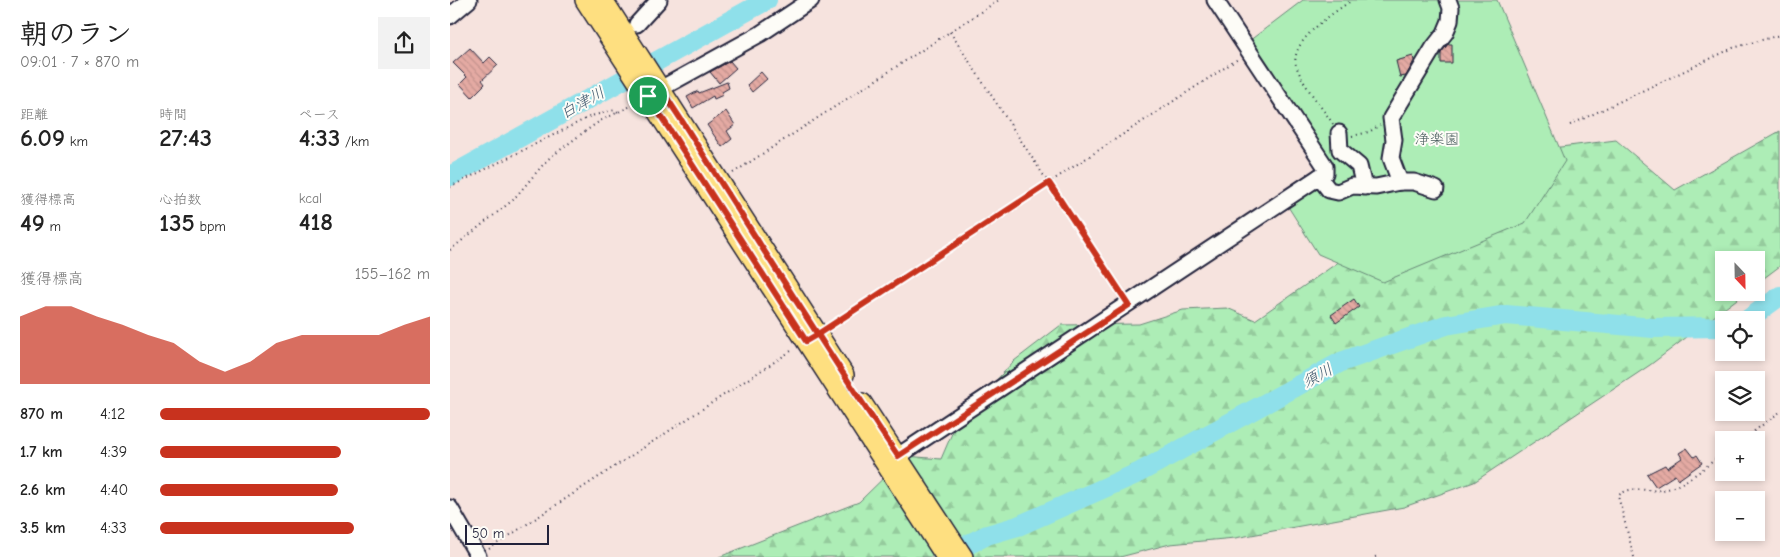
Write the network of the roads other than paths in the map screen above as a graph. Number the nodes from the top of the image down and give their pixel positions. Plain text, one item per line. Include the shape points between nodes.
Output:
1 (469, 0) edge
2 (585, 0) edge
3 (603, 0) edge
4 (659, 0) edge
5 (811, 0) edge
6 (1215, 0) edge
7 (1448, 0) edge
8 (452, 11) edge
9 (625, 34) junction
10 (652, 90) junction
11 (1339, 133) road end
12 (1319, 177) junction
13 (1400, 182) junction
14 (1364, 187) junction
15 (1436, 189) dead end
16 (812, 337) junction
17 (898, 456) junction
18 (450, 508) edge
19 (930, 519) junction
20 (478, 556) edge
21 (946, 557) edge
22 (963, 557) edge

1 - 8 street
2 - 9 main road
3 - 9 main road
4 - 9 street
5 - 10 street via 760,34
6 - 12 street via 1325,166
7 - 13 street via 1450,21 1445,33 1391,118 1392,158
9 - 10 main road
10 - 16 main road
10 - 16 main road via 720,181
11 - 14 street via 1340,150 1359,166
12 - 14 street via 1329,190 1338,192 1352,186
12 - 17 street
13 - 14 street
13 - 15 street via 1414,182
16 - 17 main road
16 - 19 main road
17 - 19 main road
18 - 20 street
19 - 21 main road
19 - 22 main road

